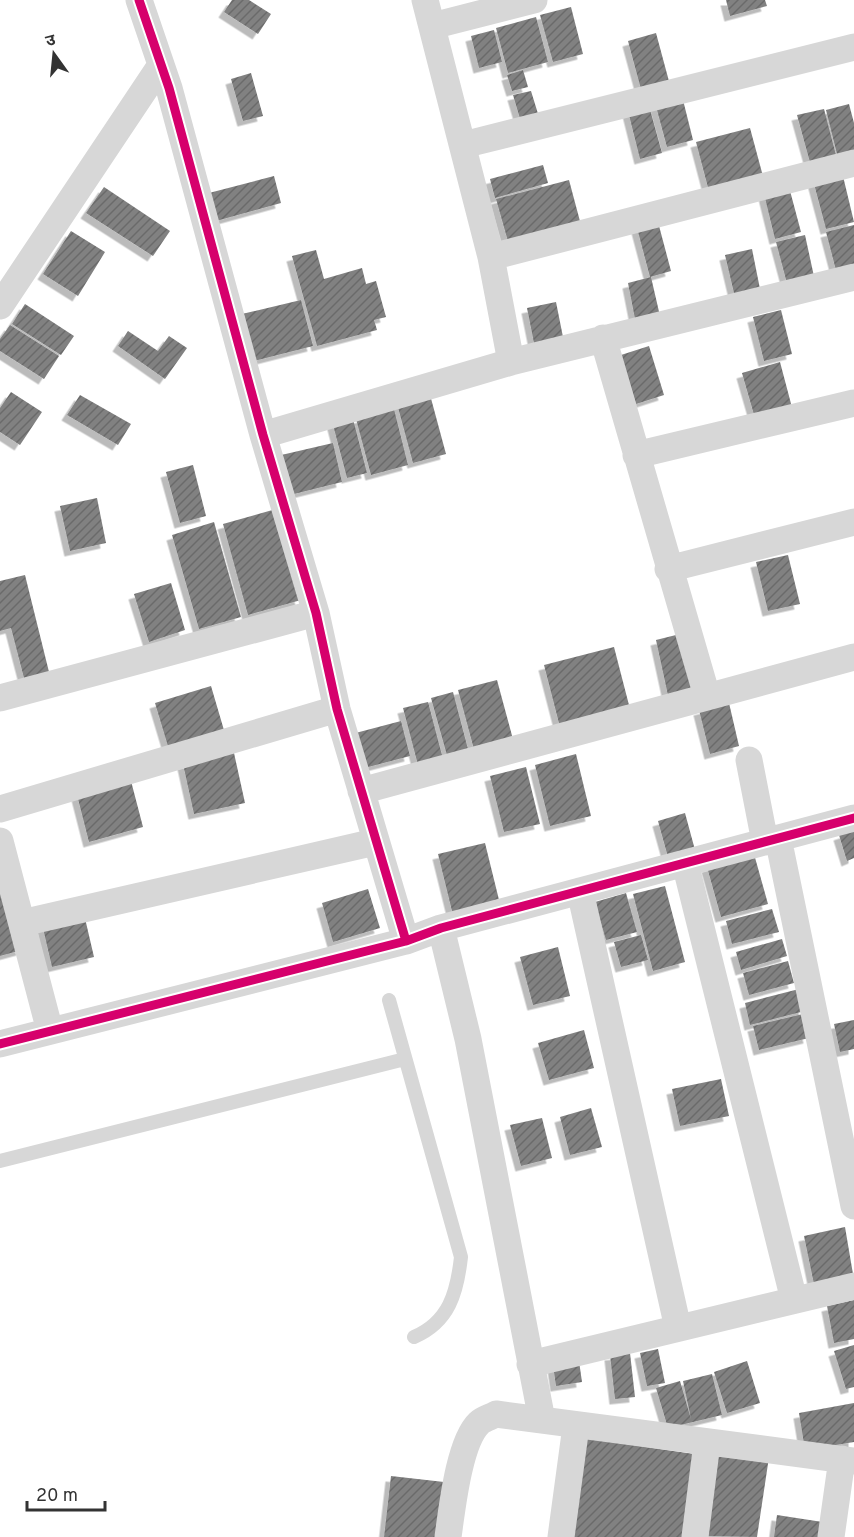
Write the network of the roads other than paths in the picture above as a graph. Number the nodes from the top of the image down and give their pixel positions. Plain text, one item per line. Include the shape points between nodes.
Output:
1 (139, 0) edge
2 (425, 0) edge
3 (534, 0) edge
4 (432, 26) junction
5 (854, 47) edge
6 (161, 64) junction
7 (463, 145) junction
8 (854, 163) edge
9 (490, 257) junction
10 (854, 277) edge
11 (0, 306) edge
12 (603, 338) junction
13 (511, 362) junction
14 (854, 403) edge
15 (263, 435) junction
16 (636, 455) junction
17 (854, 522) edge
18 (668, 569) junction
19 (315, 613) junction
20 (854, 657) edge
21 (707, 696) junction
22 (0, 698) edge
23 (337, 709) junction
24 (749, 760) dead end
25 (361, 791) junction
26 (0, 809) edge
27 (854, 818) edge
28 (771, 840) junction
29 (0, 841) edge
30 (375, 842) junction
31 (685, 863) junction
32 (580, 891) junction
33 (22, 923) junction
34 (441, 928) junction
35 (406, 941) junction
36 (389, 1000) dead end
37 (50, 1031) junction
38 (0, 1044) edge
39 (405, 1059) junction
40 (0, 1161) edge
41 (854, 1206) edge
42 (854, 1286) edge
43 (794, 1300) junction
44 (678, 1328) junction
45 (414, 1337) dead end
46 (530, 1364) junction
47 (542, 1420) junction
48 (576, 1426) junction
49 (707, 1443) junction
50 (848, 1460) edge
51 (448, 1537) edge
52 (561, 1537) edge
53 (695, 1537) edge
54 (831, 1537) edge

1 - 6 street
2 - 4 street
3 - 4 street
4 - 7 street
5 - 7 street
6 - 11 street
6 - 15 street
7 - 9 street
8 - 9 street
9 - 13 street
10 - 12 street
12 - 13 street
12 - 16 street
13 - 15 street
14 - 16 street
15 - 19 street
16 - 18 street
17 - 18 street
18 - 21 street
19 - 22 street
19 - 23 street
20 - 21 street
21 - 25 street
23 - 25 street
23 - 26 street
24 - 28 street
25 - 30 street
27 - 28 street
28 - 31 street
28 - 41 street
29 - 33 street
30 - 33 street
30 - 35 street
31 - 32 street
31 - 43 street
32 - 34 street
32 - 44 street
33 - 37 street
34 - 35 street
34 - 46 street via 468,1039
35 - 37 street
36 - 39 lane
37 - 38 street
39 - 40 lane
39 - 45 lane via 461,1257 459,1280 444,1316
42 - 43 street
43 - 44 street
44 - 46 street
46 - 47 street
47 - 48 street
47 - 51 street via 496,1414 480,1422 471,1434 459,1475
48 - 49 street
48 - 52 street
49 - 50 street
49 - 53 street
50 - 54 street

